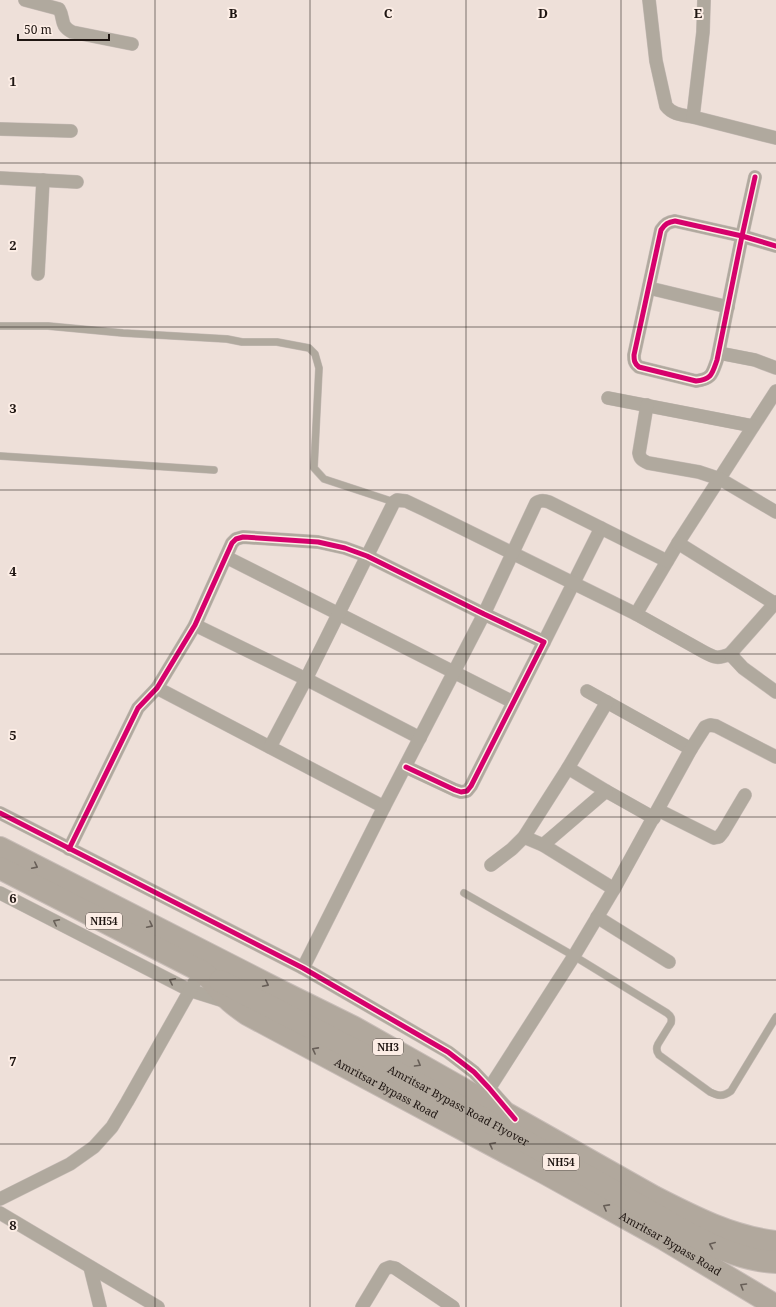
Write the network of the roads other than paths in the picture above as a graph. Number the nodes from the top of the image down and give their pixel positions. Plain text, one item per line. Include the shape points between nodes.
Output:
1 (25, 0) edge
2 (649, 0) edge
3 (704, 0) edge
4 (132, 44) dead end
5 (693, 117) junction
6 (0, 129) edge
7 (71, 131) dead end
8 (776, 138) edge
9 (755, 177) dead end
10 (0, 178) edge
11 (44, 180) junction
12 (77, 182) dead end
13 (742, 236) junction
14 (776, 246) edge
15 (38, 274) dead end
16 (648, 288) junction
17 (728, 307) junction
18 (0, 326) edge
19 (719, 352) junction
20 (776, 368) edge
21 (776, 391) edge
22 (608, 398) dead end
23 (647, 405) junction
24 (753, 426) junction
25 (0, 456) edge
26 (214, 470) dead end
27 (720, 479) junction
28 (394, 502) junction
29 (776, 512) edge
30 (601, 528) junction
31 (678, 543) junction
32 (513, 552) junction
33 (367, 556) junction
34 (226, 557) junction
35 (667, 561) junction
36 (574, 582) junction
37 (775, 603) edge
38 (484, 614) junction
39 (636, 614) junction
40 (338, 615) junction
41 (195, 625) junction
42 (544, 642) junction
43 (730, 654) junction
44 (454, 673) junction
45 (306, 679) junction
46 (157, 688) junction
47 (587, 691) dead end
48 (776, 692) edge
49 (513, 702) junction
50 (607, 702) junction
51 (420, 738) junction
52 (270, 747) junction
53 (691, 749) junction
54 (776, 757) edge
55 (406, 767) junction
56 (568, 768) junction
57 (606, 791) junction
58 (745, 795) dead end
59 (384, 807) junction
60 (0, 813) edge
61 (656, 814) junction
62 (524, 837) junction
63 (543, 845) junction
64 (0, 848) edge
65 (69, 849) junction
66 (491, 865) dead end
67 (0, 868) edge
68 (614, 889) junction
69 (0, 893) edge
70 (464, 893) dead end
71 (597, 917) junction
72 (574, 956) junction
73 (669, 962) dead end
74 (303, 968) junction
75 (204, 973) junction
76 (189, 990) junction
77 (234, 1005) junction
78 (776, 1017) edge
79 (486, 1094) junction
80 (0, 1199) edge
81 (0, 1213) edge
82 (776, 1242) edge
83 (776, 1262) edge
84 (90, 1267) junction
85 (776, 1306) edge
86 (100, 1307) edge
87 (158, 1307) edge
88 (362, 1307) edge
89 (453, 1307) edge

1 - 4 street via 59,9 64,26 72,32
2 - 5 street via 656,61 666,106 675,113
3 - 5 street
5 - 8 street
6 - 7 street
9 - 13 street
10 - 11 street
11 - 12 street
11 - 15 street
13 - 14 street
13 - 16 street via 675,221 665,224 661,230
13 - 17 street
16 - 17 street
16 - 19 street via 634,355 636,365 696,381 706,380 713,373
17 - 19 street
18 - 28 lane via 48,326 242,342 277,342 309,348 315,354 318,368 314,468 324,479
19 - 20 street via 755,360
21 - 24 street
22 - 23 street
23 - 24 street
23 - 27 street via 640,458 648,463 699,472
24 - 27 street
25 - 26 lane
27 - 29 street
27 - 31 street
28 - 32 street via 406,501
28 - 33 street
30 - 32 street via 549,502 539,501
30 - 35 street
30 - 36 street
31 - 35 street
31 - 37 street
32 - 36 street
32 - 38 street
33 - 34 street via 330,544 243,537 236,539
33 - 38 street
33 - 40 street
34 - 40 street
34 - 41 street
35 - 39 street
36 - 39 street
36 - 42 street
37 - 43 street
38 - 42 street
38 - 44 street
39 - 43 street via 713,657 721,658
40 - 44 street
40 - 45 street
41 - 45 street
41 - 46 street
42 - 49 street
43 - 48 street via 742,668
44 - 49 street
44 - 51 street
45 - 51 street
45 - 52 street
46 - 52 street
46 - 65 street via 138,708
47 - 50 street
49 - 55 street via 467,792 455,790
50 - 53 street
50 - 56 street
51 - 55 street
52 - 59 street
53 - 54 street via 705,727 710,725
53 - 61 street
55 - 59 street
56 - 57 street
56 - 62 street
57 - 61 street
57 - 63 street
58 - 61 street via 719,837 714,838
59 - 74 street
60 - 65 street
61 - 68 street
62 - 63 street
62 - 66 street
63 - 68 street
64 -> 79 highway, NH3
65 - 74 street
67 - 75 highway, Amritsar Bypass Road / NH54
68 - 71 street
76 -> 69 street
70 - 72 lane
71 - 72 street
71 - 73 street
72 - 78 lane via 671,1016 671,1023 656,1051 716,1095 726,1095 731,1091
72 - 79 street
74 - 79 street via 448,1052 474,1072
75 - 76 street
75 - 77 highway, Amritsar Bypass Road
83 -> 75 highway, Amritsar Bypass Road Flyover / NH54 via 744,1257 712,1246 521,1139
76 - 77 street
76 - 80 street via 112,1127 94,1147 70,1164
85 -> 77 highway, Amritsar Bypass Road via 538,1169
79 - 82 highway, NH3 via 515,1119 689,1215 742,1236
81 - 84 street
84 - 86 street
84 - 87 street
88 - 89 street via 385,1269 390,1267

